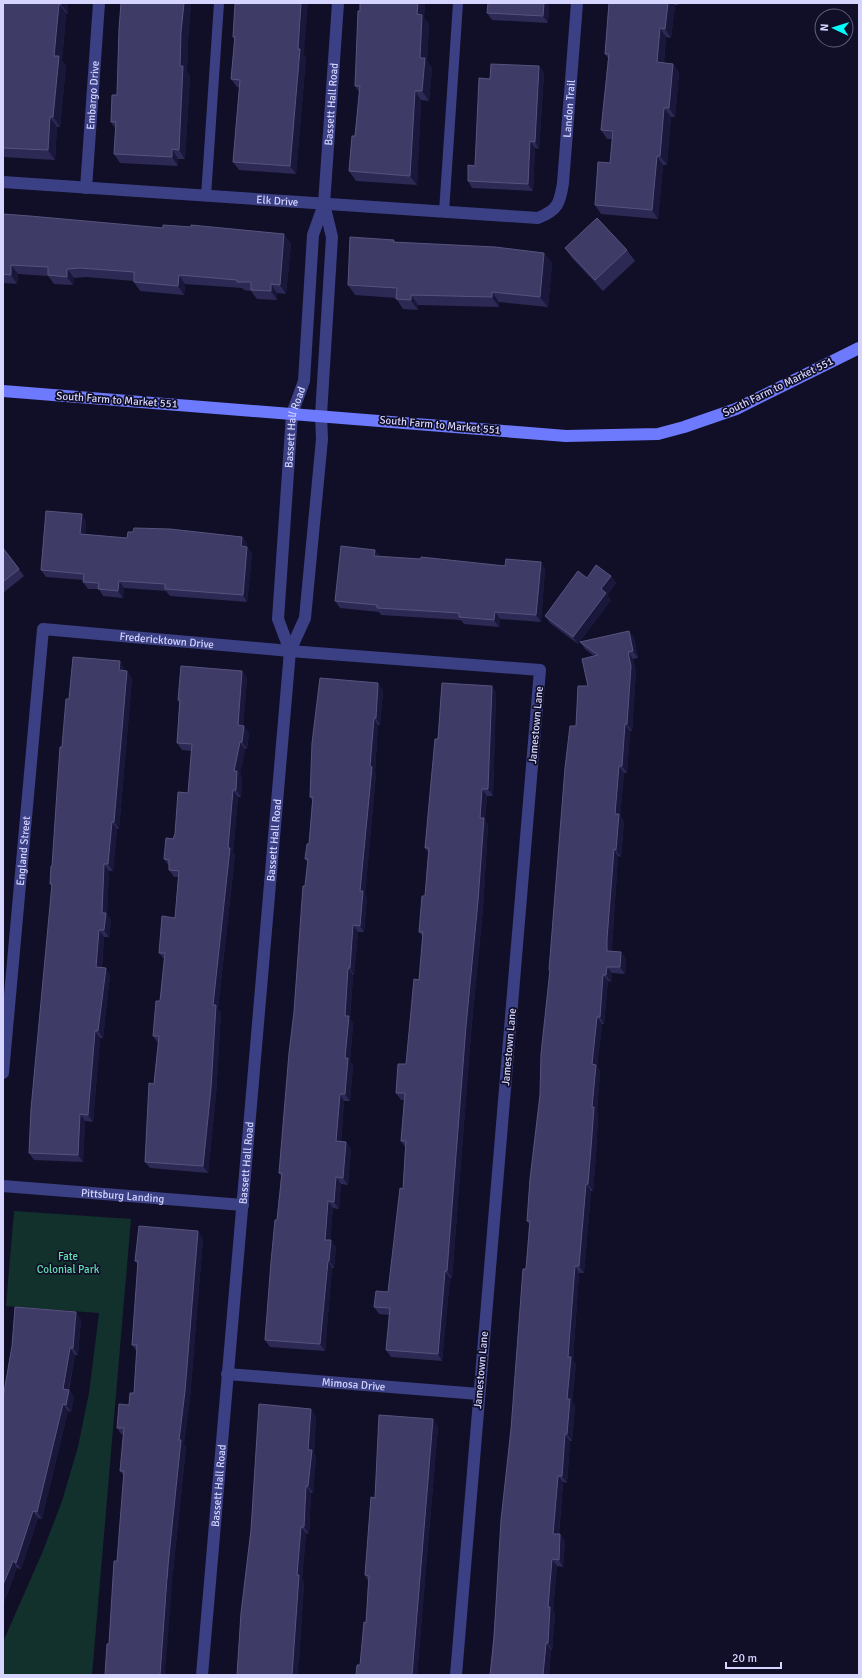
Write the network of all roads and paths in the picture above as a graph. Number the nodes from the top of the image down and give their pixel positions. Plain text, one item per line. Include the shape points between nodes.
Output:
1 (99, 3) edge
2 (219, 3) edge
3 (338, 3) edge
4 (458, 3) edge
5 (577, 3) edge
6 (3, 182) edge
7 (86, 188) junction
8 (206, 196) junction
9 (324, 204) junction
10 (444, 212) junction
11 (552, 213) joint
12 (859, 348) edge
13 (3, 391) edge
14 (292, 414) junction
15 (321, 416) junction
16 (43, 629) joint
17 (290, 651) junction
18 (3, 1073) edge
19 (3, 1186) edge
20 (243, 1205) junction
21 (227, 1374) junction
22 (480, 1394) junction
23 (202, 1675) edge
24 (456, 1675) edge

1 - 7 street, Embargo Drive
2 - 8 lane
3 - 9 street, Bassett Hall Road
4 - 10 lane
5 - 11 street, Landon Trail via 563,183 560,200
6 - 7 street, Elk Drive
7 - 8 street, Elk Drive
8 - 9 street, Elk Drive
9 - 10 street, Elk Drive
9 - 14 street, Bassett Hall Road via 313,235 304,381
9 - 15 street, Bassett Hall Road via 332,237
10 - 11 street, Elk Drive via 530,218
12 - 15 main road, South Farm to Market 551 via 736,409 658,434 566,436
13 - 14 main road, South Farm to Market 551
14 - 15 main road, South Farm to Market 551
14 - 17 street, Bassett Hall Road via 278,619
15 - 17 street, Bassett Hall Road via 322,439 305,618
16 - 17 street, Fredericktown Drive
16 - 18 street, England Street
17 - 20 street, Bassett Hall Road
17 - 22 street, Jamestown Lane via 540,670
19 - 20 street, Pittsburg Landing
20 - 21 street, Bassett Hall Road
21 - 22 street, Mimosa Drive
21 - 23 street, Bassett Hall Road
22 - 24 street, Jamestown Lane

